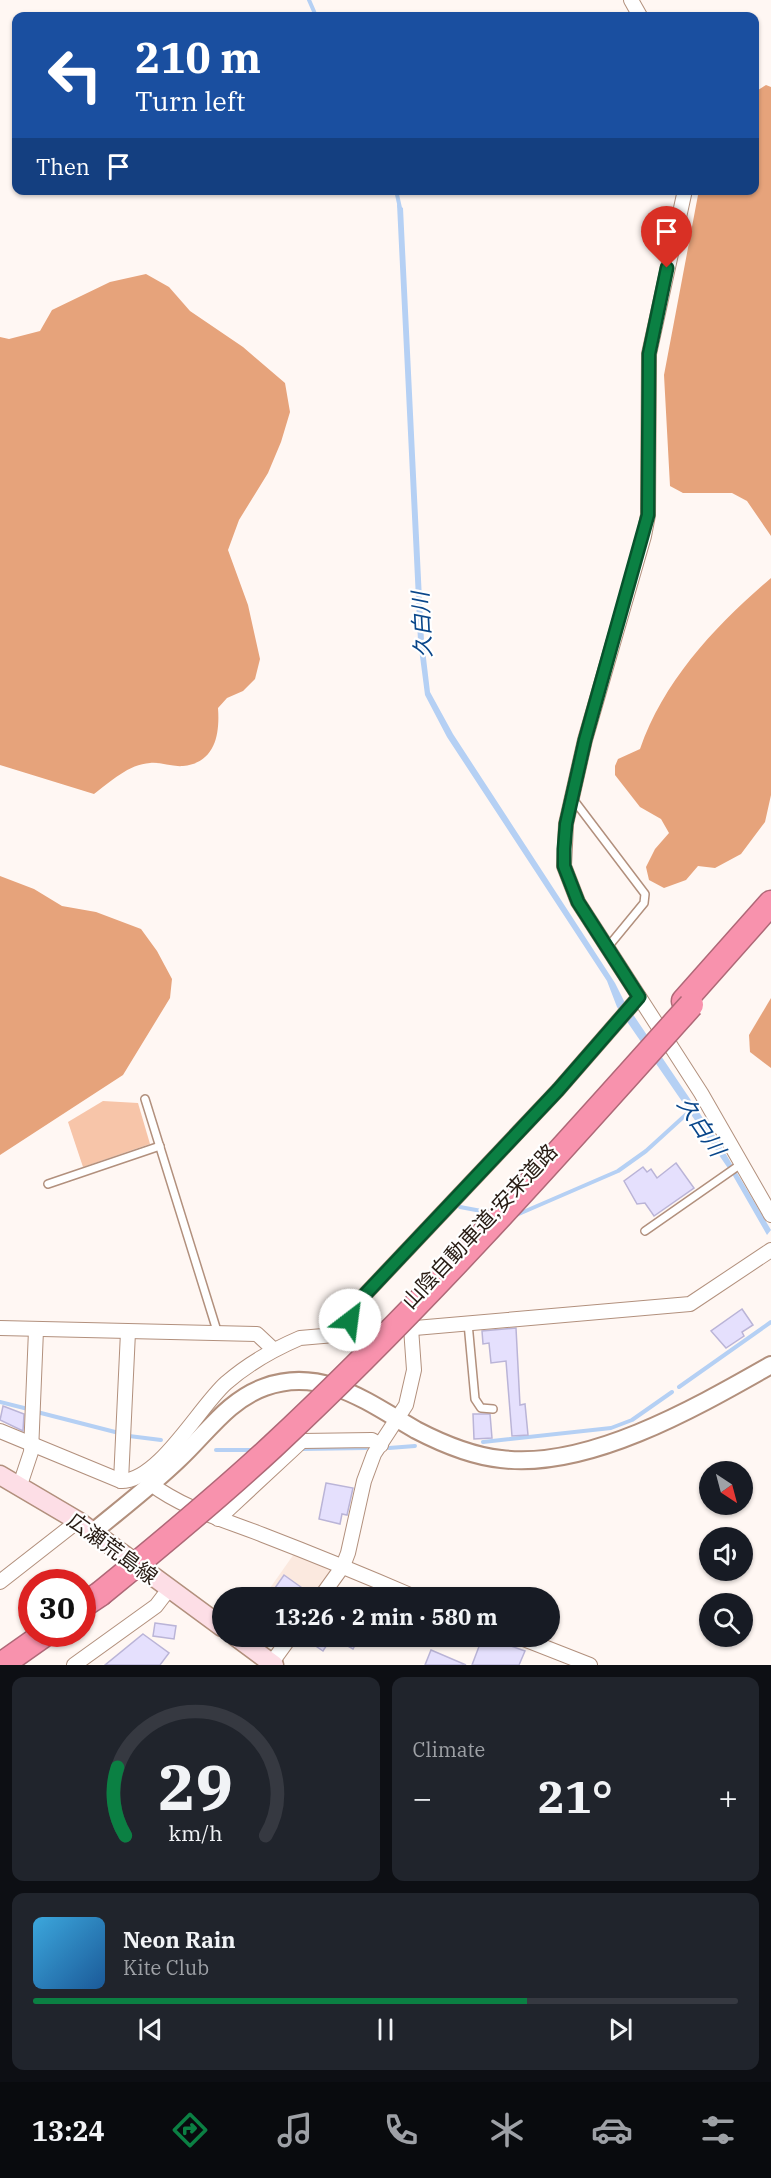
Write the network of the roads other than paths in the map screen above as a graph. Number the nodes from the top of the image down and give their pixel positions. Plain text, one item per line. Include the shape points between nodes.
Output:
1 (684, 195) edge
2 (573, 799) junction
3 (771, 903) edge
4 (771, 915) edge
5 (606, 948) junction
6 (639, 997) junction
7 (688, 1003) junction
8 (145, 1099) dead end
9 (160, 1146) junction
10 (740, 1165) junction
11 (48, 1184) dead end
12 (771, 1215) edge
13 (645, 1231) dead end
14 (771, 1250) edge
15 (468, 1323) junction
16 (0, 1328) edge
17 (411, 1329) junction
18 (36, 1330) junction
19 (128, 1332) junction
20 (351, 1332) junction
21 (219, 1334) junction
22 (273, 1349) junction
23 (771, 1365) edge
24 (493, 1409) dead end
25 (398, 1419) junction
26 (0, 1431) edge
27 (31, 1443) junction
28 (381, 1445) junction
29 (0, 1474) edge
30 (121, 1480) junction
31 (151, 1484) junction
32 (20, 1485) junction
33 (218, 1519) junction
34 (78, 1521) junction
35 (93, 1532) junction
36 (343, 1566) junction
37 (2, 1578) edge
38 (328, 1587) edge
39 (392, 1587) edge
40 (169, 1588) junction
41 (96, 1591) edge
42 (212, 1620) edge
43 (18, 1646) edge
44 (27, 1647) edge
45 (250, 1647) edge
46 (284, 1647) edge
47 (544, 1647) edge
48 (0, 1658) edge
49 (272, 1664) edge
50 (1, 1665) edge
51 (74, 1665) edge
52 (590, 1665) edge

1 - 2 street via 649,354 646,525 585,740
2 - 5 street via 566,824 564,866 578,902
2 - 5 lane via 645,894 644,903
3 - 7 highway, 山陰自動車道;安来道路
4 - 7 highway, 山陰自動車道;安来道路
5 - 6 street
6 - 10 street
6 - 20 street via 558,1090 356,1304 350,1313
7 - 41 highway, 山陰自動車道;安来道路, bridge via 563,1148 376,1346 264,1454
8 - 9 lane
9 - 11 lane
9 - 21 lane
10 - 12 street
10 - 13 lane
14 - 15 street via 690,1304
15 - 17 street
15 - 24 lane via 475,1399 481,1408
16 - 18 street
17 - 20 street
17 - 25 street via 414,1370 411,1390
18 - 19 street
18 - 27 street
19 - 21 street
19 - 30 street
20 - 22 street via 300,1338
21 - 22 street via 257,1334
22 - 30 street via 224,1385 171,1448 141,1475 131,1481
23 - 25 street via 628,1437 566,1457 531,1461 482,1456 437,1440
25 - 28 street
25 - 31 street via 369,1401 323,1382 288,1380 265,1387 228,1408
26 - 27 street
27 - 30 street
27 - 32 street
28 - 33 street via 372,1440 302,1441
28 - 36 street via 364,1481
29 - 32 main road, 広瀬荒島線
31 - 33 street via 167,1496
31 - 35 street
32 - 34 main road, 広瀬荒島線
33 - 36 street
34 - 35 main road, 広瀬荒島線
34 - 37 street
35 - 40 main road, 広瀬荒島線
36 - 38 street
36 - 39 street
40 - 42 main road, 広瀬荒島線
40 - 51 street via 156,1606
43 - 48 highway
44 - 50 highway
45 - 49 main road
46 - 49 street
47 - 52 street

